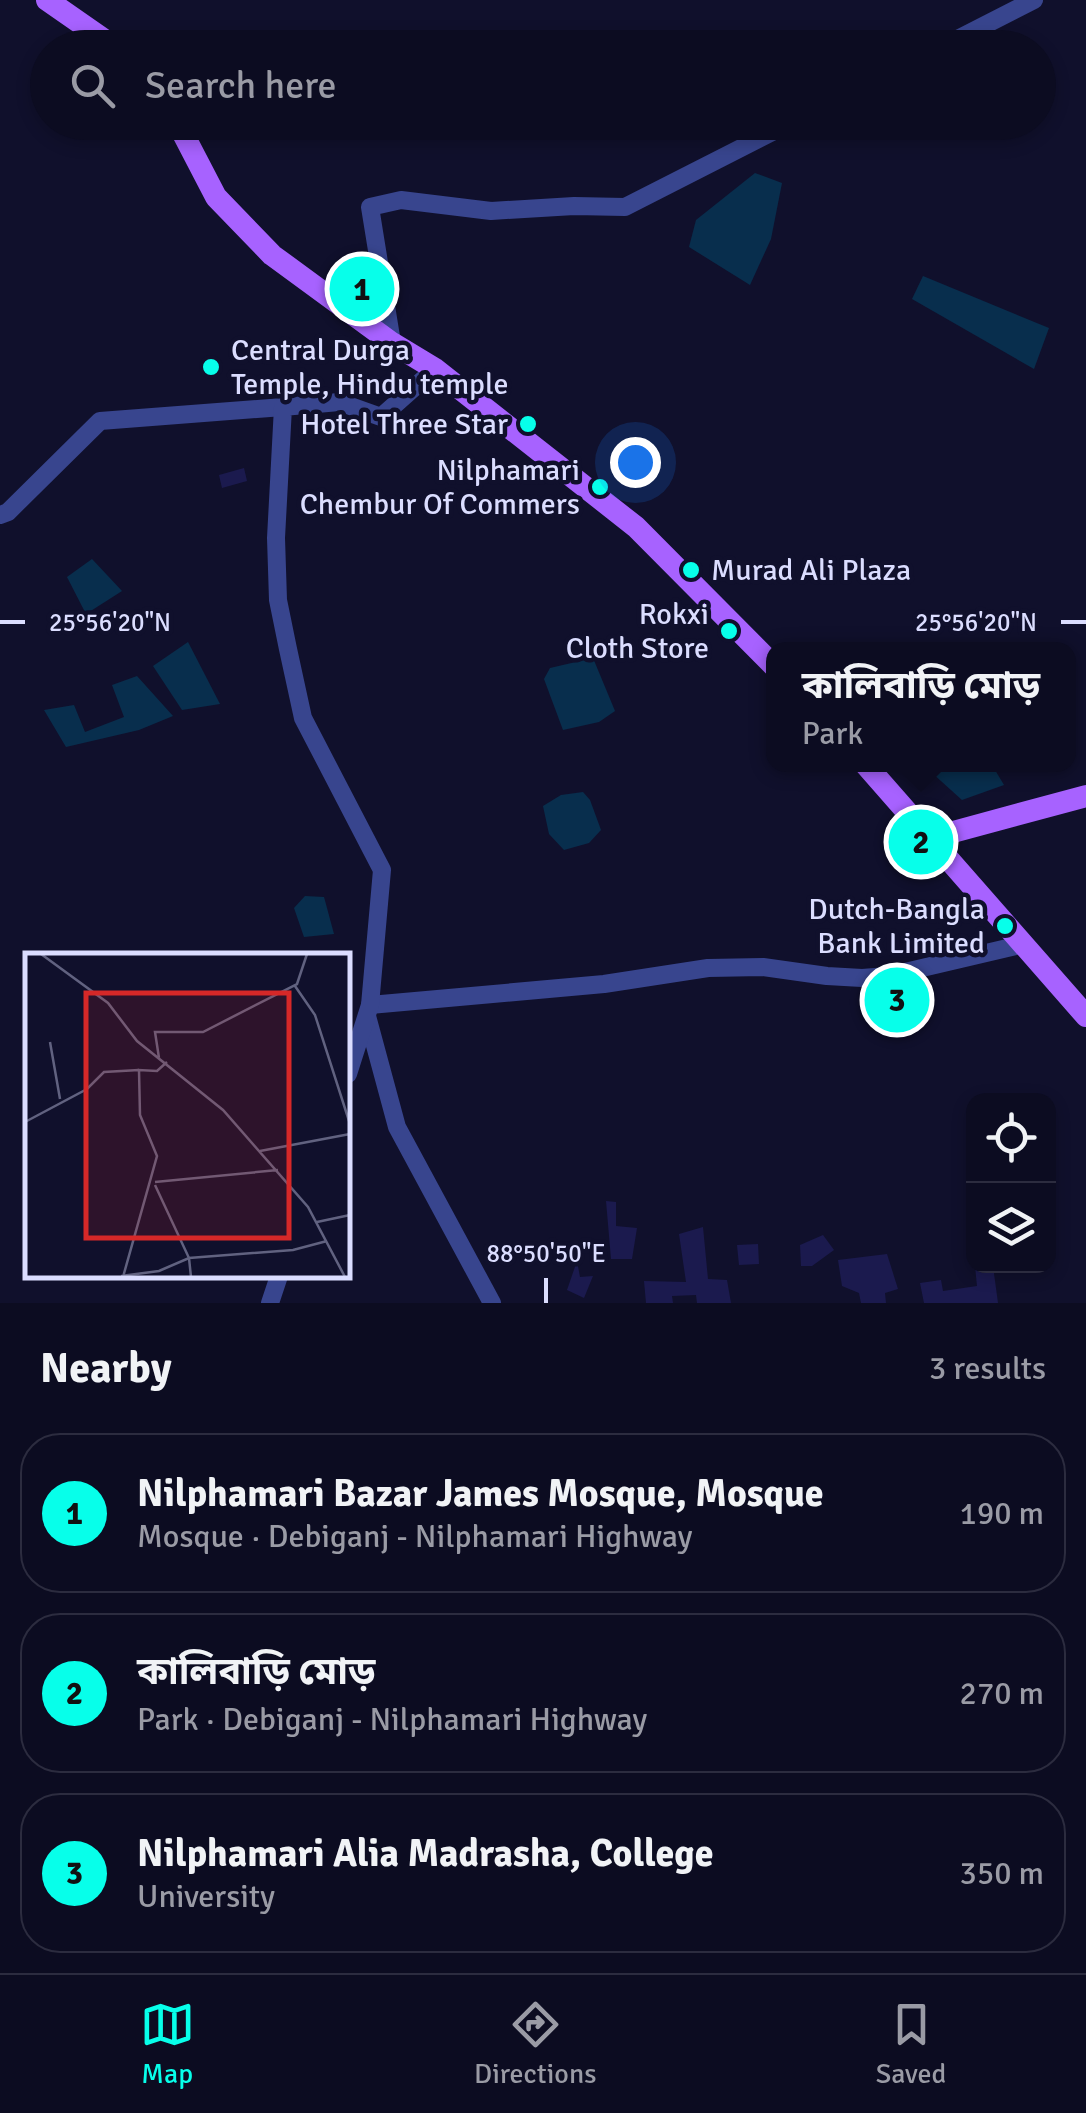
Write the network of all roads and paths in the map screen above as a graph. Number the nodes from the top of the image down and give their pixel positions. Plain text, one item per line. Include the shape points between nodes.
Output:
1 (47, 0) edge
2 (1034, 0) edge
3 (90, 30) edge
4 (975, 30) edge
5 (186, 140) edge
6 (757, 140) edge
7 (392, 343) junction
8 (436, 369) junction
9 (283, 407) junction
10 (0, 515) edge
11 (766, 658) edge
12 (872, 772) edge
13 (1086, 796) edge
14 (931, 838) junction
15 (1024, 944) junction
16 (368, 1011) junction
17 (1086, 1016) edge
18 (350, 1068) edge
19 (278, 1278) edge
20 (270, 1303) edge
21 (492, 1303) edge

1 - 3 main road
2 - 4 street
5 - 7 main road via 216,197 272,255
6 - 7 street via 626,207 491,211 401,200 370,207
7 - 8 main road
8 - 9 street via 381,417 339,402
8 - 11 main road via 636,526
9 - 10 street via 100,421
9 - 16 street via 278,600 304,718 382,870
12 - 14 main road
13 - 14 main road
14 - 15 main road
15 - 16 street via 888,976 708,968
15 - 17 main road
16 - 18 street
16 - 21 street via 397,1126
19 - 20 street

